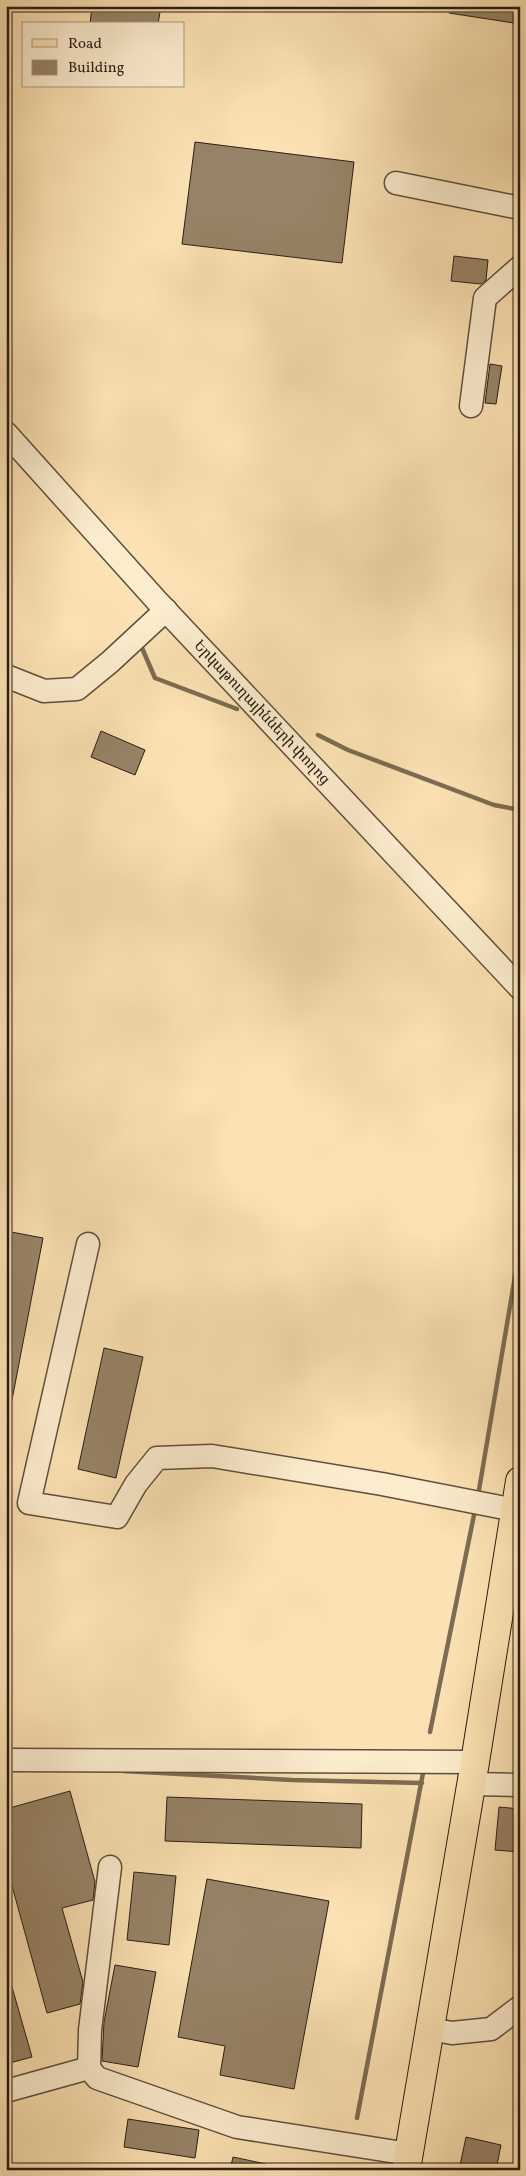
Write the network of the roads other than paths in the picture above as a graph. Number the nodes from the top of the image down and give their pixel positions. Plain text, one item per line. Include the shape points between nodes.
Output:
1 (396, 184) dead end
2 (520, 208) edge
3 (520, 267) edge
4 (471, 406) dead end
5 (6, 433) edge
6 (166, 610) junction
7 (6, 676) edge
8 (520, 988) edge
9 (88, 1244) dead end
10 (520, 1481) edge
11 (515, 1510) junction
12 (6, 1760) edge
13 (474, 1773) junction
14 (520, 1784) edge
15 (110, 1867) dead end
16 (520, 2007) edge
17 (430, 2030) junction
18 (89, 2068) junction
19 (6, 2091) edge
20 (408, 2162) edge

1 - 2 street
3 - 4 street via 484,298
5 - 6 street, Երկաթուղայինների փողոց
6 - 7 street via 77,689 44,691
6 - 8 street, Երկաթուղայինների փողոց
9 - 11 street via 29,1503 117,1517 136,1484 157,1458 212,1456
10 - 11 main road
11 - 13 main road
12 - 13 street
13 - 14 street
13 - 17 main road
15 - 18 street via 90,2030
16 - 17 street via 491,2029 452,2033
17 - 20 main road
18 - 19 street
18 - 20 street via 97,2078 237,2127

